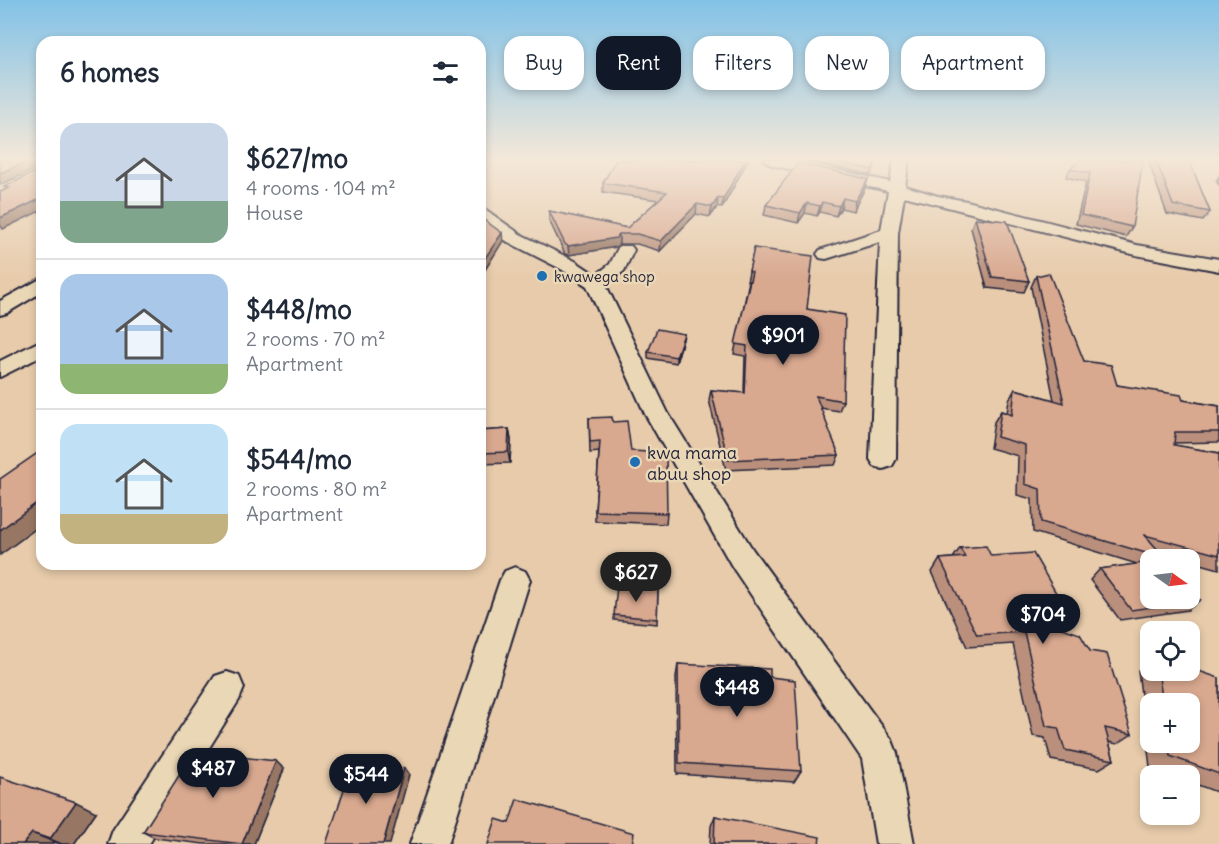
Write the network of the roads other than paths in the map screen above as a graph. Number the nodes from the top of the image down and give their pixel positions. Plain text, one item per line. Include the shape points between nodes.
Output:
1 (894, 199) edge
2 (931, 199) edge
3 (486, 218) edge
4 (889, 233) junction
5 (625, 250) dead end
6 (826, 254) dead end
7 (1219, 266) edge
8 (595, 283) junction
9 (36, 288) edge
10 (0, 309) edge
11 (36, 350) edge
12 (0, 370) edge
13 (883, 459) dead end
14 (515, 580) dead end
15 (227, 688) dead end
16 (127, 844) edge
17 (429, 844) edge
18 (896, 844) edge

1 - 4 street
2 - 7 street via 1136,250
3 - 8 street
4 - 6 street
4 - 13 street
5 - 8 street via 620,265
8 - 18 street via 657,414 744,560 879,753
9 - 10 street
11 - 12 street
14 - 17 street
15 - 16 street

